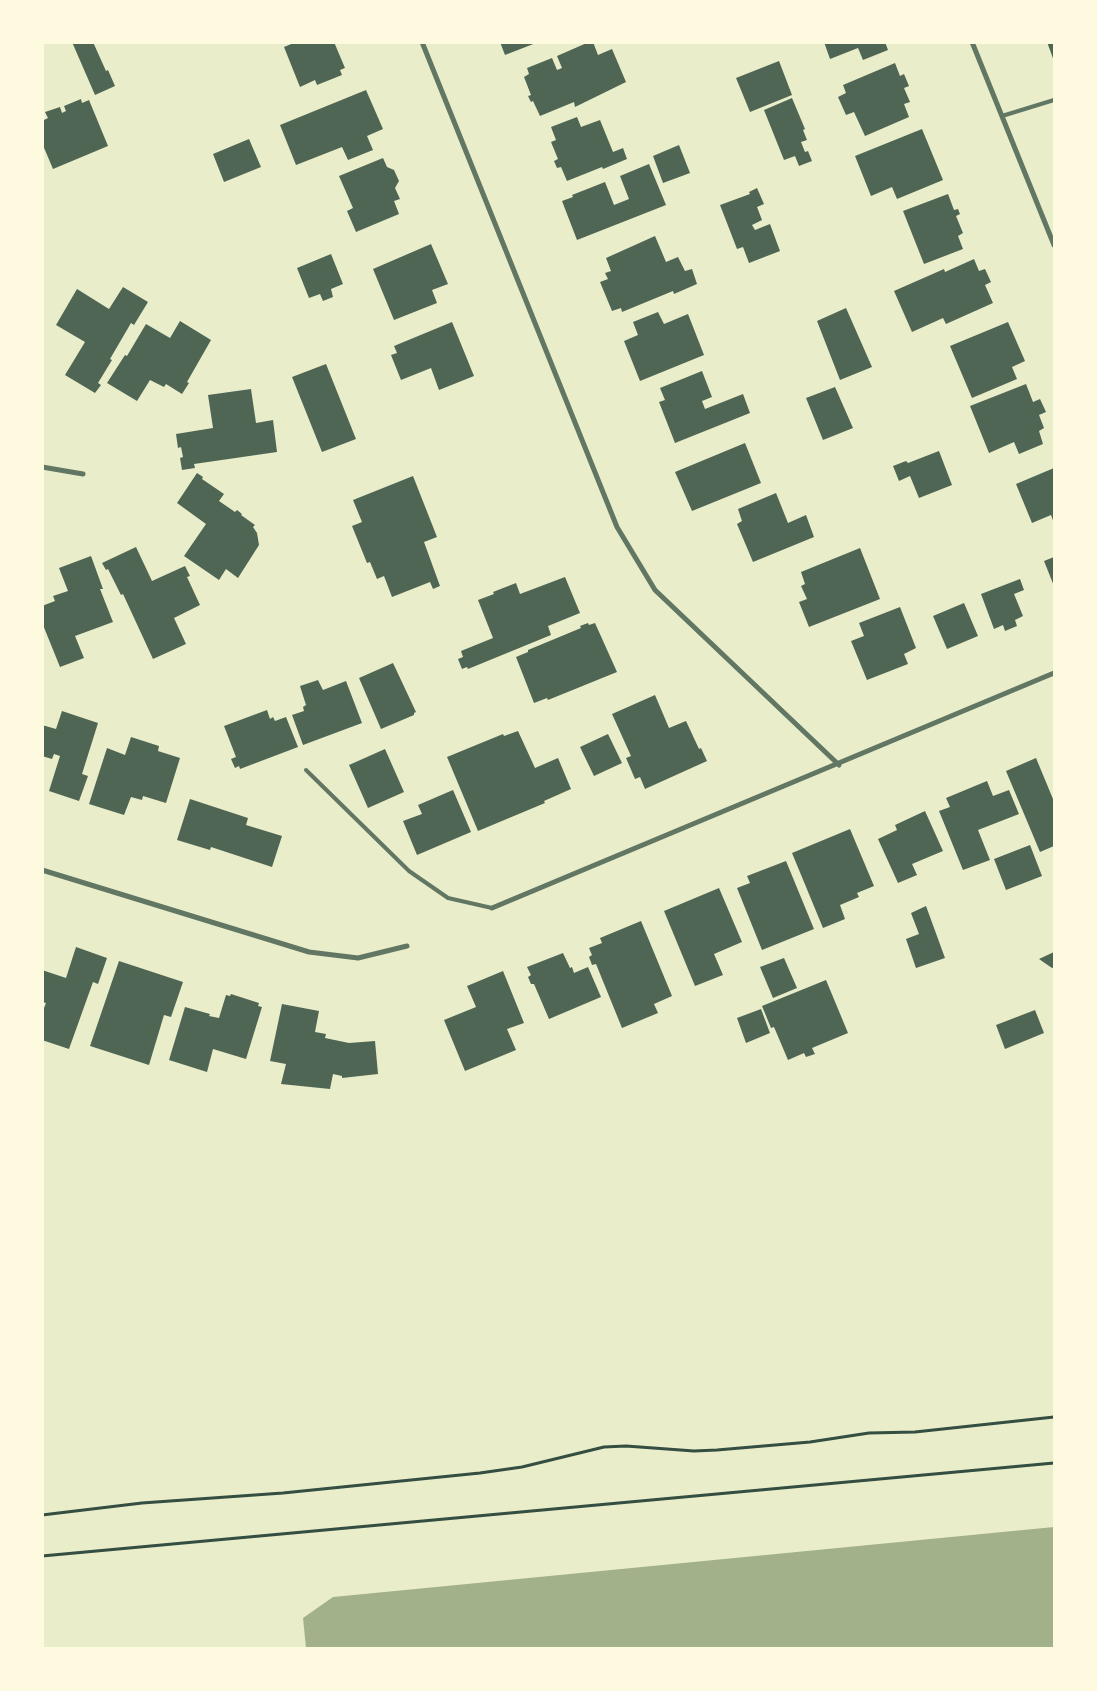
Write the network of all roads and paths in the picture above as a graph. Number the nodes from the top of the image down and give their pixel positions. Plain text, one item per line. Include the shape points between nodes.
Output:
1 (422, 42) edge
2 (972, 42) edge
3 (1054, 100) edge
4 (1002, 116) junction
5 (1054, 245) edge
6 (42, 467) edge
7 (83, 474) dead end
8 (1054, 673) edge
9 (838, 765) junction
10 (306, 770) dead end
11 (42, 870) edge
12 (492, 908) joint
13 (407, 946) dead end
14 (1054, 1417) edge
15 (1054, 1463) edge
16 (42, 1515) edge
17 (42, 1556) edge

1 - 9 street via 617,527 655,590
2 - 4 street
3 - 4 lane
4 - 5 street
6 - 7 street
8 - 9 street
9 - 12 street
10 - 12 lane via 423,882 448,898
11 - 13 street via 310,952 358,958
14 - 16 path via 717,1450 604,1447 522,1467 480,1473
15 - 17 path

